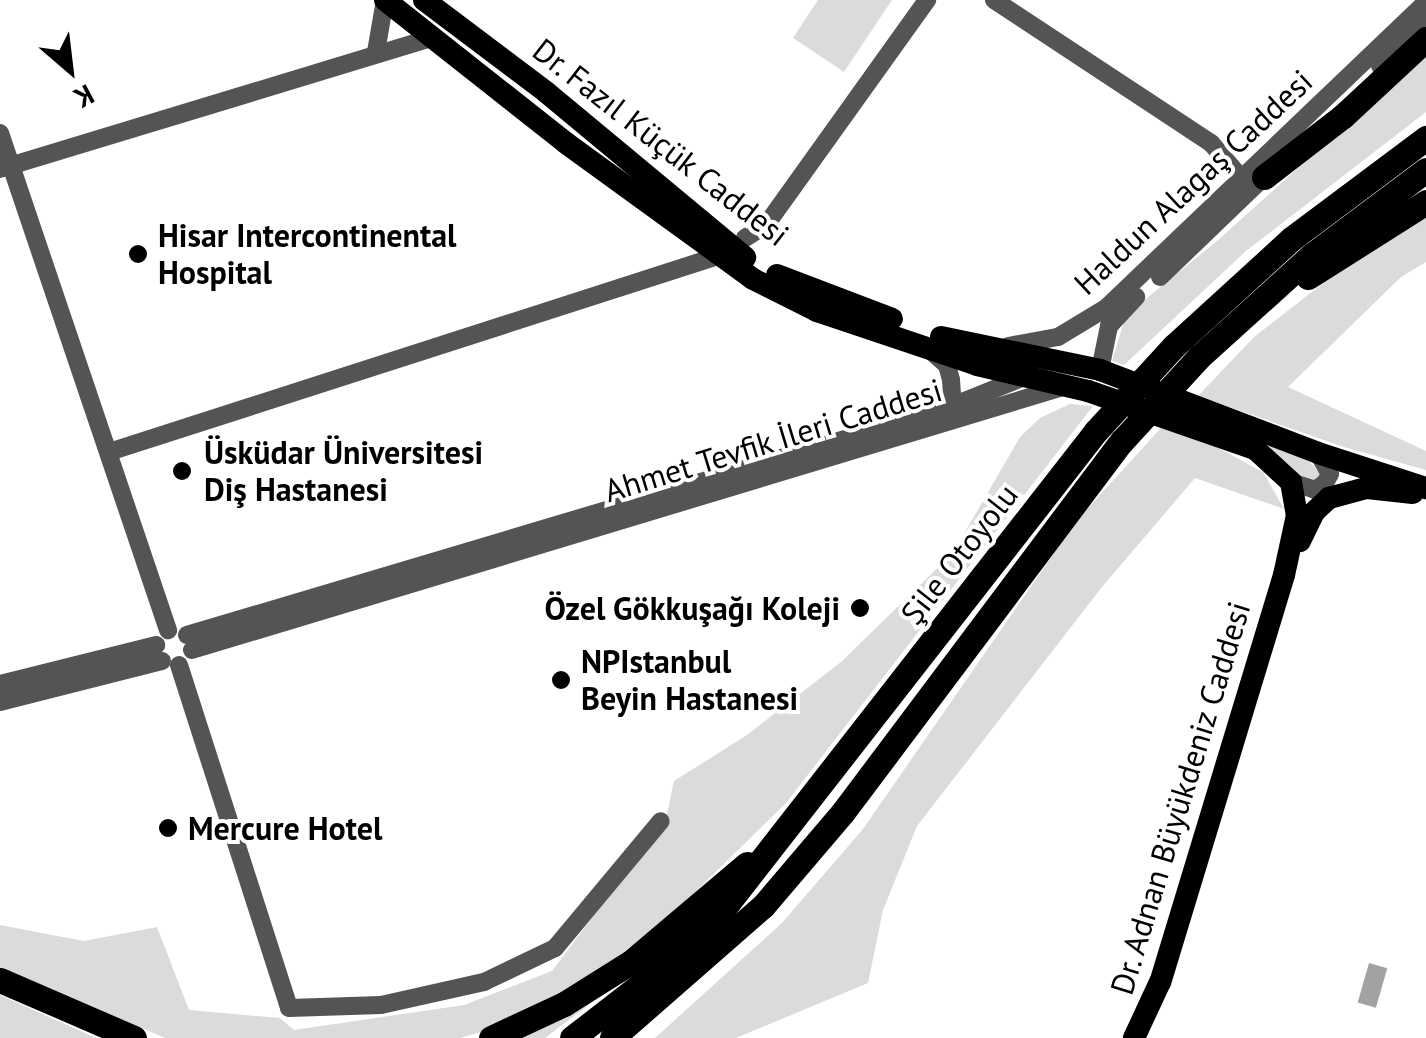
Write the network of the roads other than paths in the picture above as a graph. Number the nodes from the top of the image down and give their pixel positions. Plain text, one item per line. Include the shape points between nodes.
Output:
1 (385, 0) edge
2 (928, 0) edge
3 (994, 0) edge
4 (425, 1) edge
5 (1426, 2) edge
6 (411, 21) junction
7 (1426, 21) edge
8 (432, 38) junction
9 (1426, 39) edge
10 (376, 52) junction
11 (0, 133) edge
12 (1422, 139) edge
13 (6, 166) edge
14 (1426, 170) edge
15 (1254, 178) junction
16 (1426, 202) edge
17 (745, 238) dead end
18 (718, 256) junction
19 (922, 344) junction
20 (971, 346) junction
21 (1199, 357) junction
22 (1100, 370) junction
23 (1024, 376) junction
24 (1064, 386) junction
25 (909, 418) junction
26 (108, 452) junction
27 (1318, 453) junction
28 (1291, 482) junction
29 (1426, 492) edge
30 (1284, 575) junction
31 (190, 642) junction
32 (166, 650) junction
33 (0, 684) edge
34 (0, 702) edge
35 (661, 822) dead end
36 (783, 837) junction
37 (684, 979) junction
38 (0, 980) edge
39 (134, 1038) edge
40 (491, 1038) edge
41 (572, 1038) edge
42 (612, 1038) edge
43 (635, 1038) edge
44 (1134, 1038) edge

1 - 6 main road, Dr. Fazıl Küçük Caddesi
1 - 10 street
2 - 17 street via 766,225
3 - 15 street
4 - 6 street, Dr. Fazıl Küçük Caddesi
4 - 20 main road, Dr. Fazıl Küçük Caddesi via 606,140 739,254 809,290
5 - 15 street, Haldun Alagaş Caddesi
6 - 8 main road, Dr. Fazıl Küçük Caddesi
6 - 10 street
7 - 15 street, Haldun Alagaş Caddesi
8 - 10 street
8 - 18 main road, Dr. Fazıl Küçük Caddesi
9 - 15 highway via 1343,116
10 - 13 street
11 - 13 street
12 - 36 highway, Şile Otoyolu via 1291,239 1174,346 1096,432
13 - 26 street
14 - 21 highway, Şile Otoyolu via 1312,255
15 - 20 street, Haldun Alagaş Caddesi via 1083,324 1022,346
15 - 22 street, Haldun Alagaş Caddesi via 1120,312 1109,326
16 - 21 highway
18 - 19 main road, Dr. Fazıl Küçük Caddesi via 800,304
18 - 26 street
19 - 23 main road, Dr. Fazıl Küçük Caddesi
19 - 25 street via 946,366 952,395
20 - 22 main road, Dr. Fazıl Küçük Caddesi
21 - 37 highway, Şile Otoyolu via 1122,441 843,812 763,906
22 - 23 main road
22 - 27 main road
23 - 24 main road, Dr. Fazıl Küçük Caddesi
23 - 25 street, Ahmet Tevfik İleri Caddesi
24 - 28 main road via 1255,449
24 - 31 street, Ahmet Tevfik İleri Caddesi
25 - 31 street, Ahmet Tevfik İleri Caddesi
26 - 32 street
27 - 28 street via 1330,474 1325,484 1316,490
27 - 29 main road
28 - 30 main road, Dr. Adnan Büyükdeniz Caddesi via 1297,514
29 - 30 main road, Dr. Adnan Büyükdeniz Caddesi via 1367,488 1330,498 1314,512
30 - 44 main road, Dr. Adnan Büyükdeniz Caddesi via 1160,982
31 - 32 street
31 - 32 street
32 - 33 street
32 - 34 street
32 - 35 street via 289,1008 381,1005 466,986 555,948
36 - 40 highway via 631,962
36 - 41 highway, Şile Otoyolu via 724,908
37 - 42 highway, Şile Otoyolu
37 - 43 highway
38 - 39 highway

